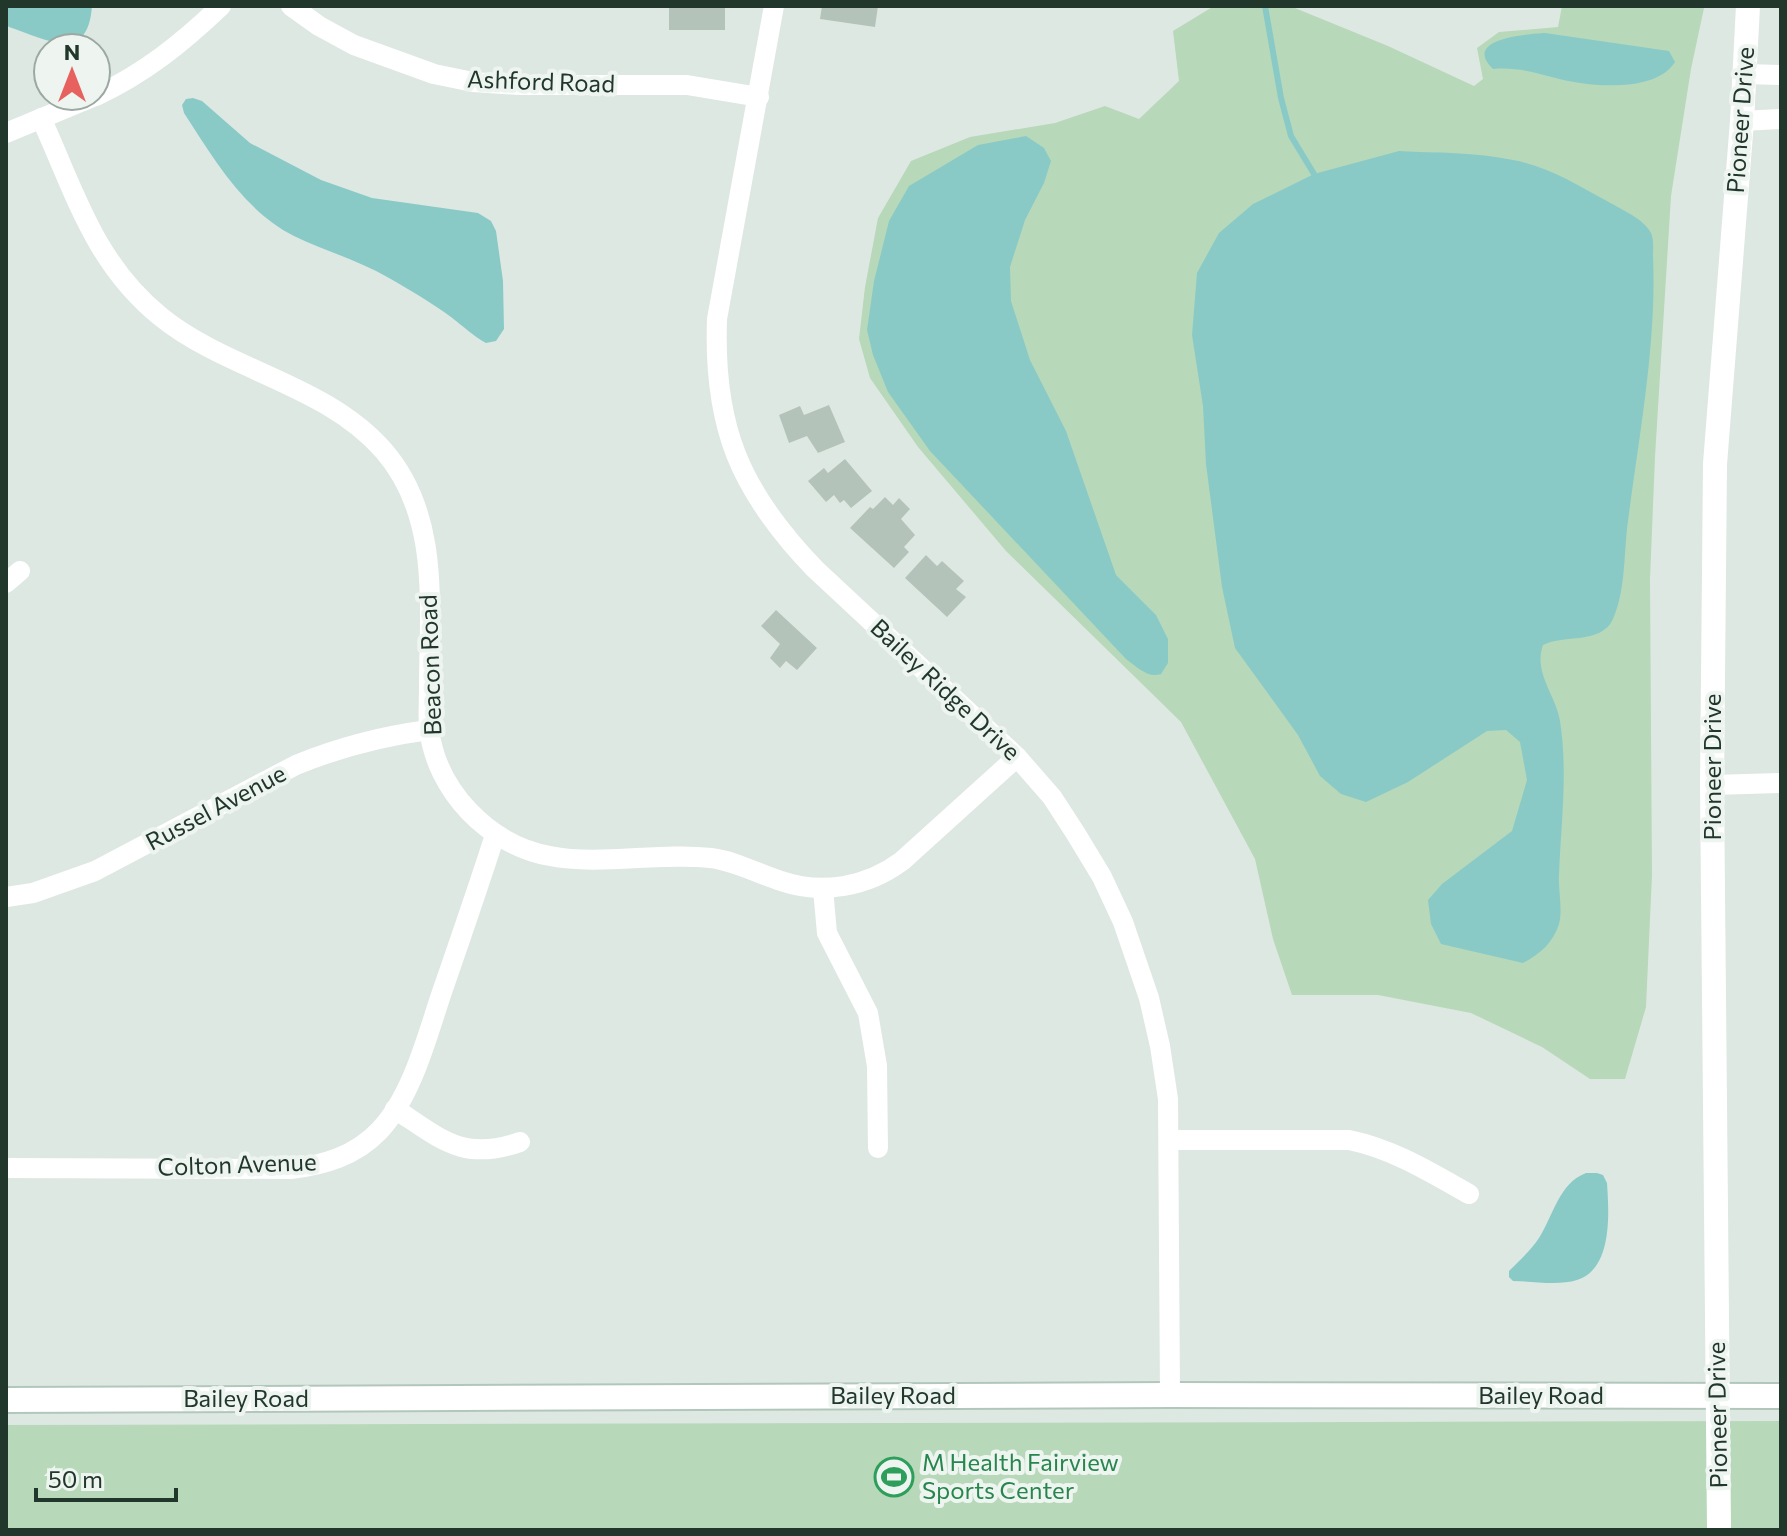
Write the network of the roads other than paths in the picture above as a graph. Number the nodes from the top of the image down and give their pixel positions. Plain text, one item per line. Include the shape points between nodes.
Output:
1 (221, 6) edge
2 (291, 6) edge
3 (774, 6) edge
4 (1748, 6) edge
5 (1745, 74) junction
6 (1781, 75) edge
7 (112, 88) edge
8 (759, 97) junction
9 (56, 112) edge
10 (41, 118) junction
11 (1781, 119) edge
12 (1742, 121) junction
13 (6, 133) edge
14 (429, 730) junction
15 (1017, 757) junction
16 (1781, 783) edge
17 (1712, 785) junction
18 (495, 835) junction
19 (823, 889) junction
20 (6, 897) edge
21 (395, 1109) junction
22 (1169, 1140) junction
23 (520, 1142) dead end
24 (878, 1148) dead end
25 (6, 1168) edge
26 (1469, 1194) dead end
27 (1170, 1395) junction
28 (1718, 1396) junction
29 (1781, 1396) edge
30 (6, 1400) edge
31 (1719, 1530) edge

1 - 7 street via 154,64
2 - 8 street, Ashford Road via 354,45 460,79 519,85 687,85
3 - 8 street, Bailey Ridge Drive
4 - 5 main road, Pioneer Drive
5 - 6 street
5 - 12 main road, Pioneer Drive
8 - 15 street, Bailey Ridge Drive via 717,319 716,359 727,435 741,470 789,542
9 - 10 street
10 - 13 street
10 - 14 street, Beacon Road via 86,224 131,290 192,337 333,409 384,451 402,477 415,501 428,558
11 - 12 street
12 - 17 main road, Pioneer Drive via 1715,464
14 - 18 street, Beacon Road via 448,785
14 - 20 street, Russel Avenue via 330,751 95,871
15 - 19 street, Beacon Road via 888,871
15 - 22 street, Bailey Ridge Drive via 1076,834 1123,922 1160,1046
16 - 17 street
17 - 28 main road, Pioneer Drive
18 - 19 street, Beacon Road via 549,856 712,858
18 - 21 street, Colton Avenue via 419,1061
19 - 24 street via 827,933 868,1013 877,1066
21 - 23 street via 466,1150 501,1149
21 - 25 street, Colton Avenue via 360,1147 314,1166
22 - 26 street via 1349,1140 1400,1156
22 - 27 street, Bailey Ridge Drive
27 - 28 main road, Bailey Road
27 - 30 main road, Bailey Road
28 - 29 main road, Bailey Road
28 - 31 main road, Pioneer Drive

